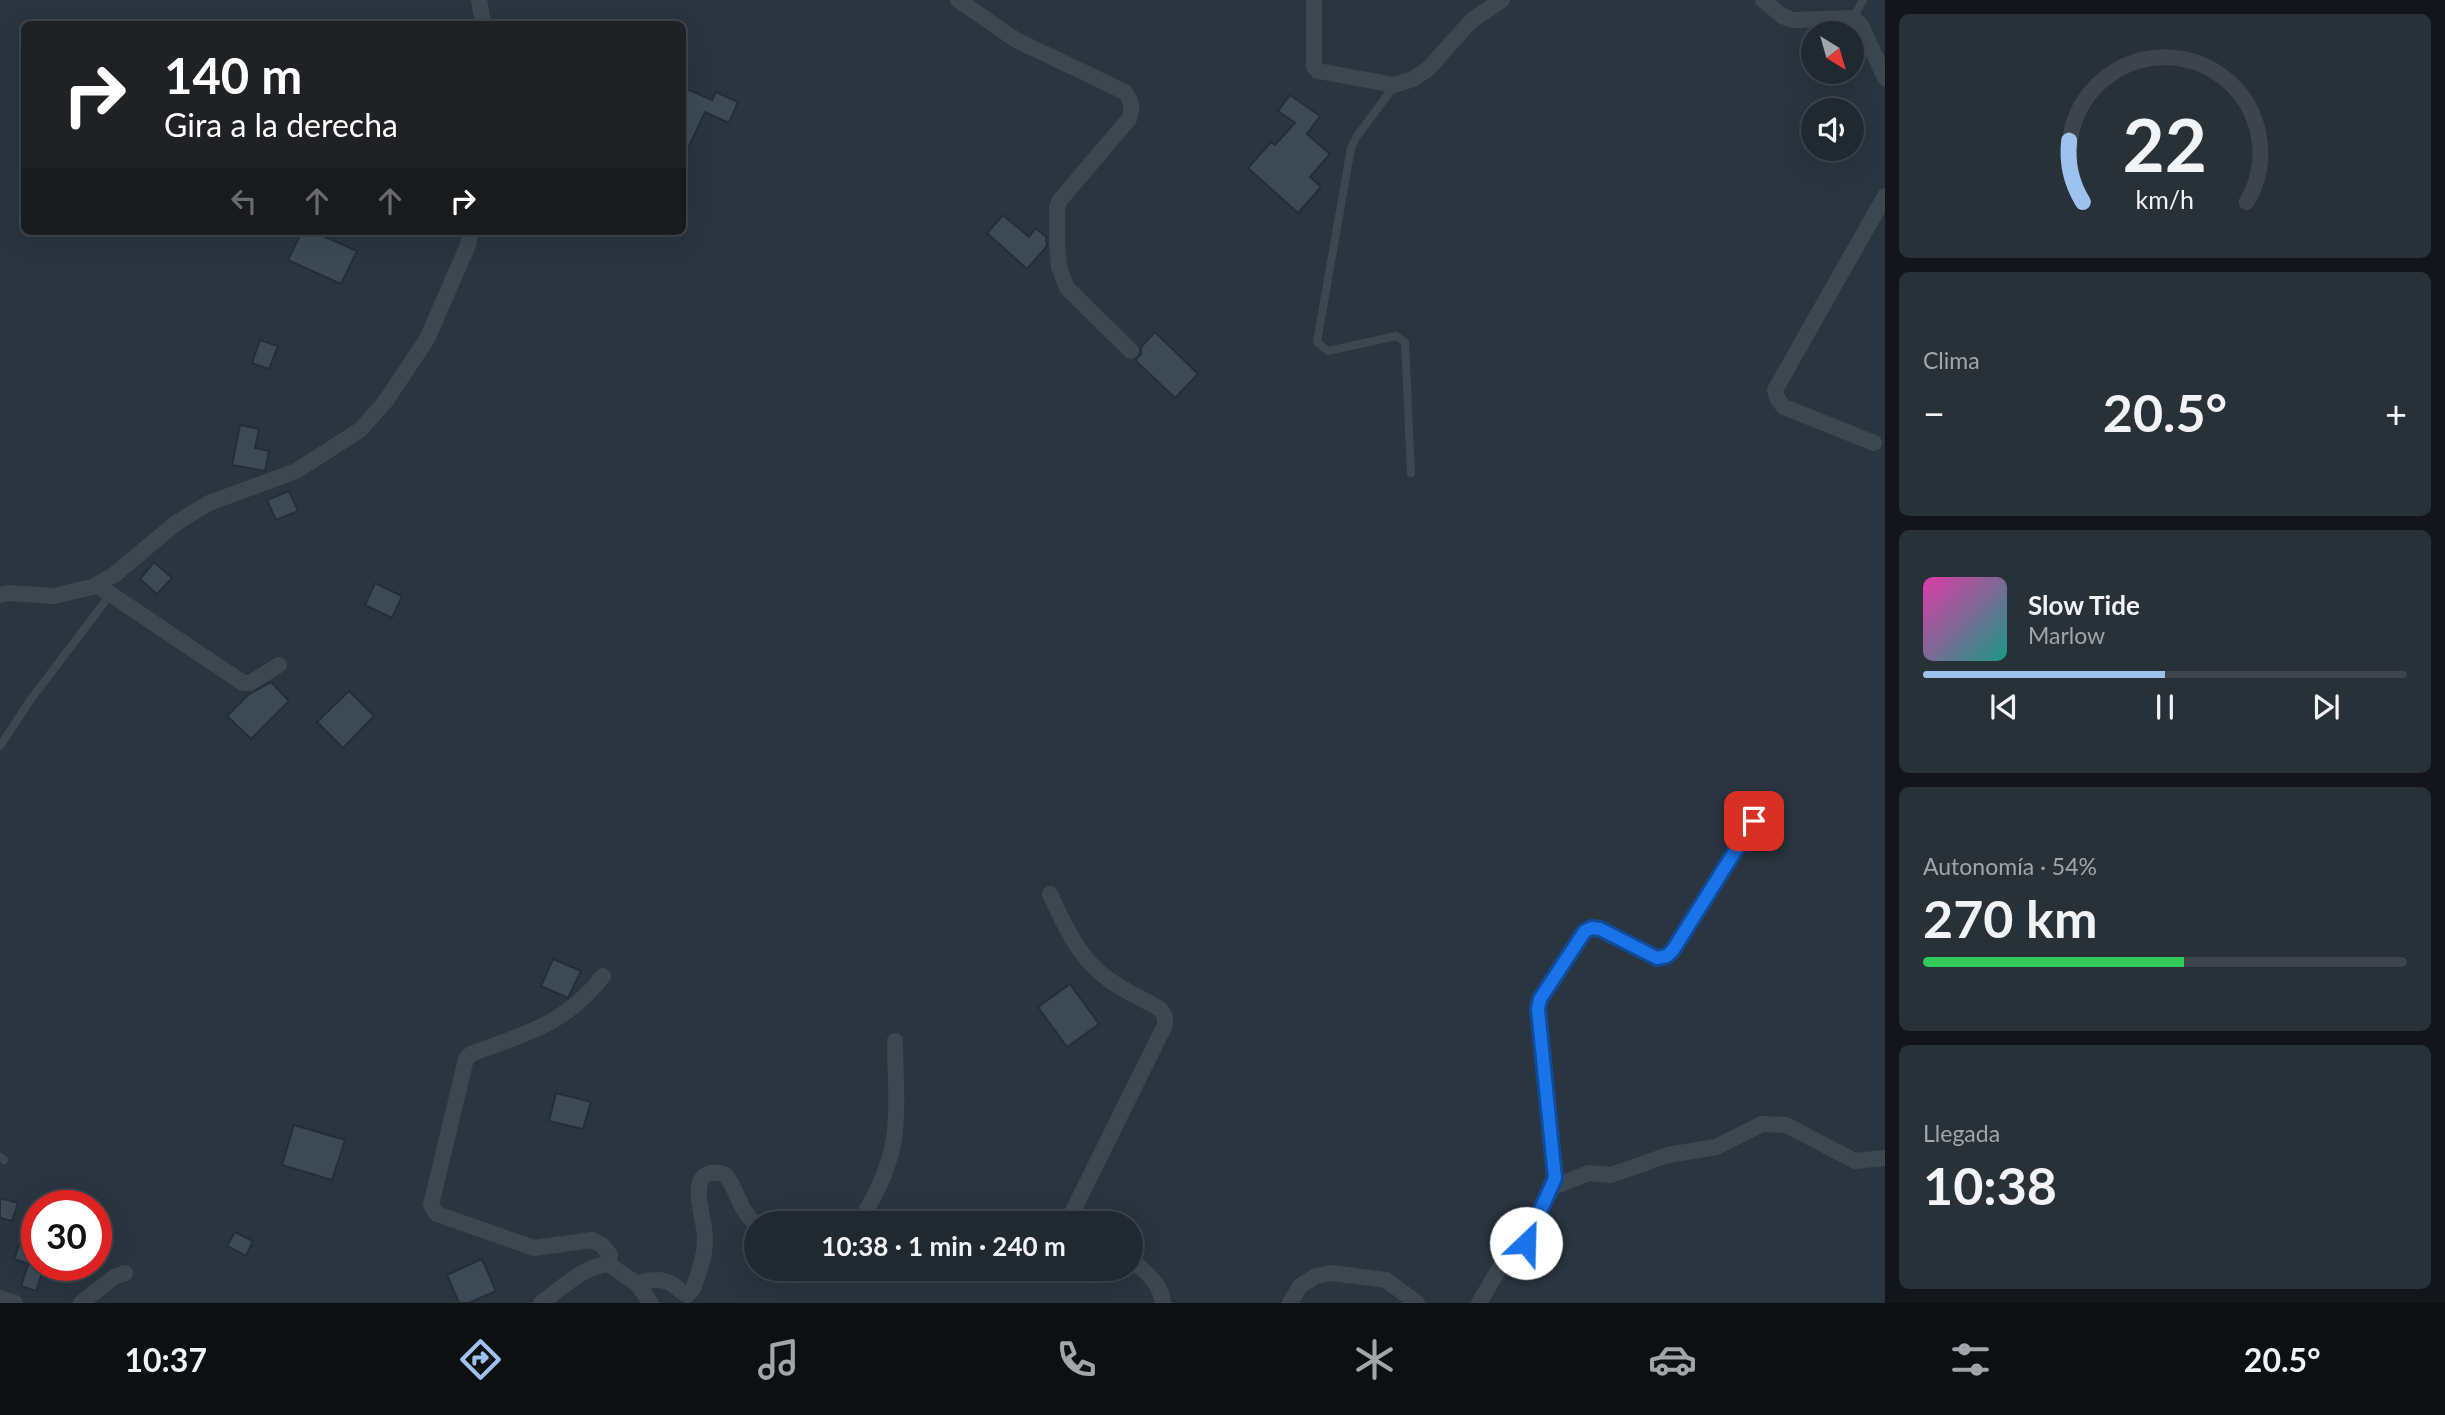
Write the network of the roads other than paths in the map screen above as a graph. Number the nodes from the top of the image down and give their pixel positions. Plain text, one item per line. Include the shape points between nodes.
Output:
1 (479, 0) edge
2 (958, 0) edge
3 (1314, 0) edge
4 (1502, 0) edge
5 (1763, 0) edge
6 (1863, 0) edge
7 (1853, 18) junction
8 (482, 21) edge
9 (1885, 78) edge
10 (1395, 85) junction
11 (1885, 196) edge
12 (470, 235) edge
13 (1130, 351) dead end
14 (1874, 443) dead end
15 (1411, 473) dead end
16 (97, 585) junction
17 (0, 595) edge
18 (110, 595) junction
19 (279, 665) dead end
20 (0, 746) edge
21 (1754, 821) dead end
22 (1050, 894) dead end
23 (603, 976) dead end
24 (895, 1041) dead end
25 (1885, 1158) edge
26 (1551, 1188) junction
27 (745, 1211) edge
28 (866, 1211) edge
29 (1073, 1211) edge
30 (608, 1264) junction
31 (1143, 1270) edge
32 (125, 1273) dead end
33 (637, 1284) junction
34 (0, 1298) edge
35 (15, 1303) edge
36 (80, 1303) edge
37 (541, 1303) edge
38 (651, 1303) edge
39 (1163, 1303) edge
40 (1290, 1303) edge
41 (1417, 1303) edge
42 (1479, 1303) edge

1 - 8 street
2 - 13 street via 1016,40 1125,92 1131,100 1129,119 1057,207 1059,267 1067,288
3 - 10 street via 1314,67
4 - 10 street via 1472,20 1428,69
5 - 7 street via 1793,20
6 - 7 lane
7 - 9 street via 1861,25
10 - 15 lane via 1351,148 1317,342 1328,351 1396,336 1405,342
11 - 14 street via 1775,390 1784,407
12 - 16 street via 427,339 385,402 359,430 296,471 209,503
16 - 17 street via 54,596
16 - 18 street
18 - 19 street via 243,683
18 - 20 lane
21 - 26 street via 1667,956 1657,958 1592,928 1585,931 1540,999 1555,1178
22 - 29 street via 1087,959 1107,978 1165,1016 1165,1025
23 - 30 street via 559,1019 466,1059 431,1205 437,1214 534,1248 592,1240 606,1249
24 - 28 street via 893,1147
25 - 26 street via 1855,1161 1786,1125 1762,1124 1716,1147 1668,1155 1611,1175 1589,1173
26 - 42 street via 1526,1243 1499,1269
27 - 33 street via 729,1178 709,1173 697,1190 705,1242 693,1289 682,1294 663,1281
30 - 33 street
30 - 37 street via 580,1273
31 - 39 street via 1160,1290
32 - 36 street
33 - 38 street
34 - 35 street
40 - 41 street via 1300,1286 1331,1273 1386,1280

